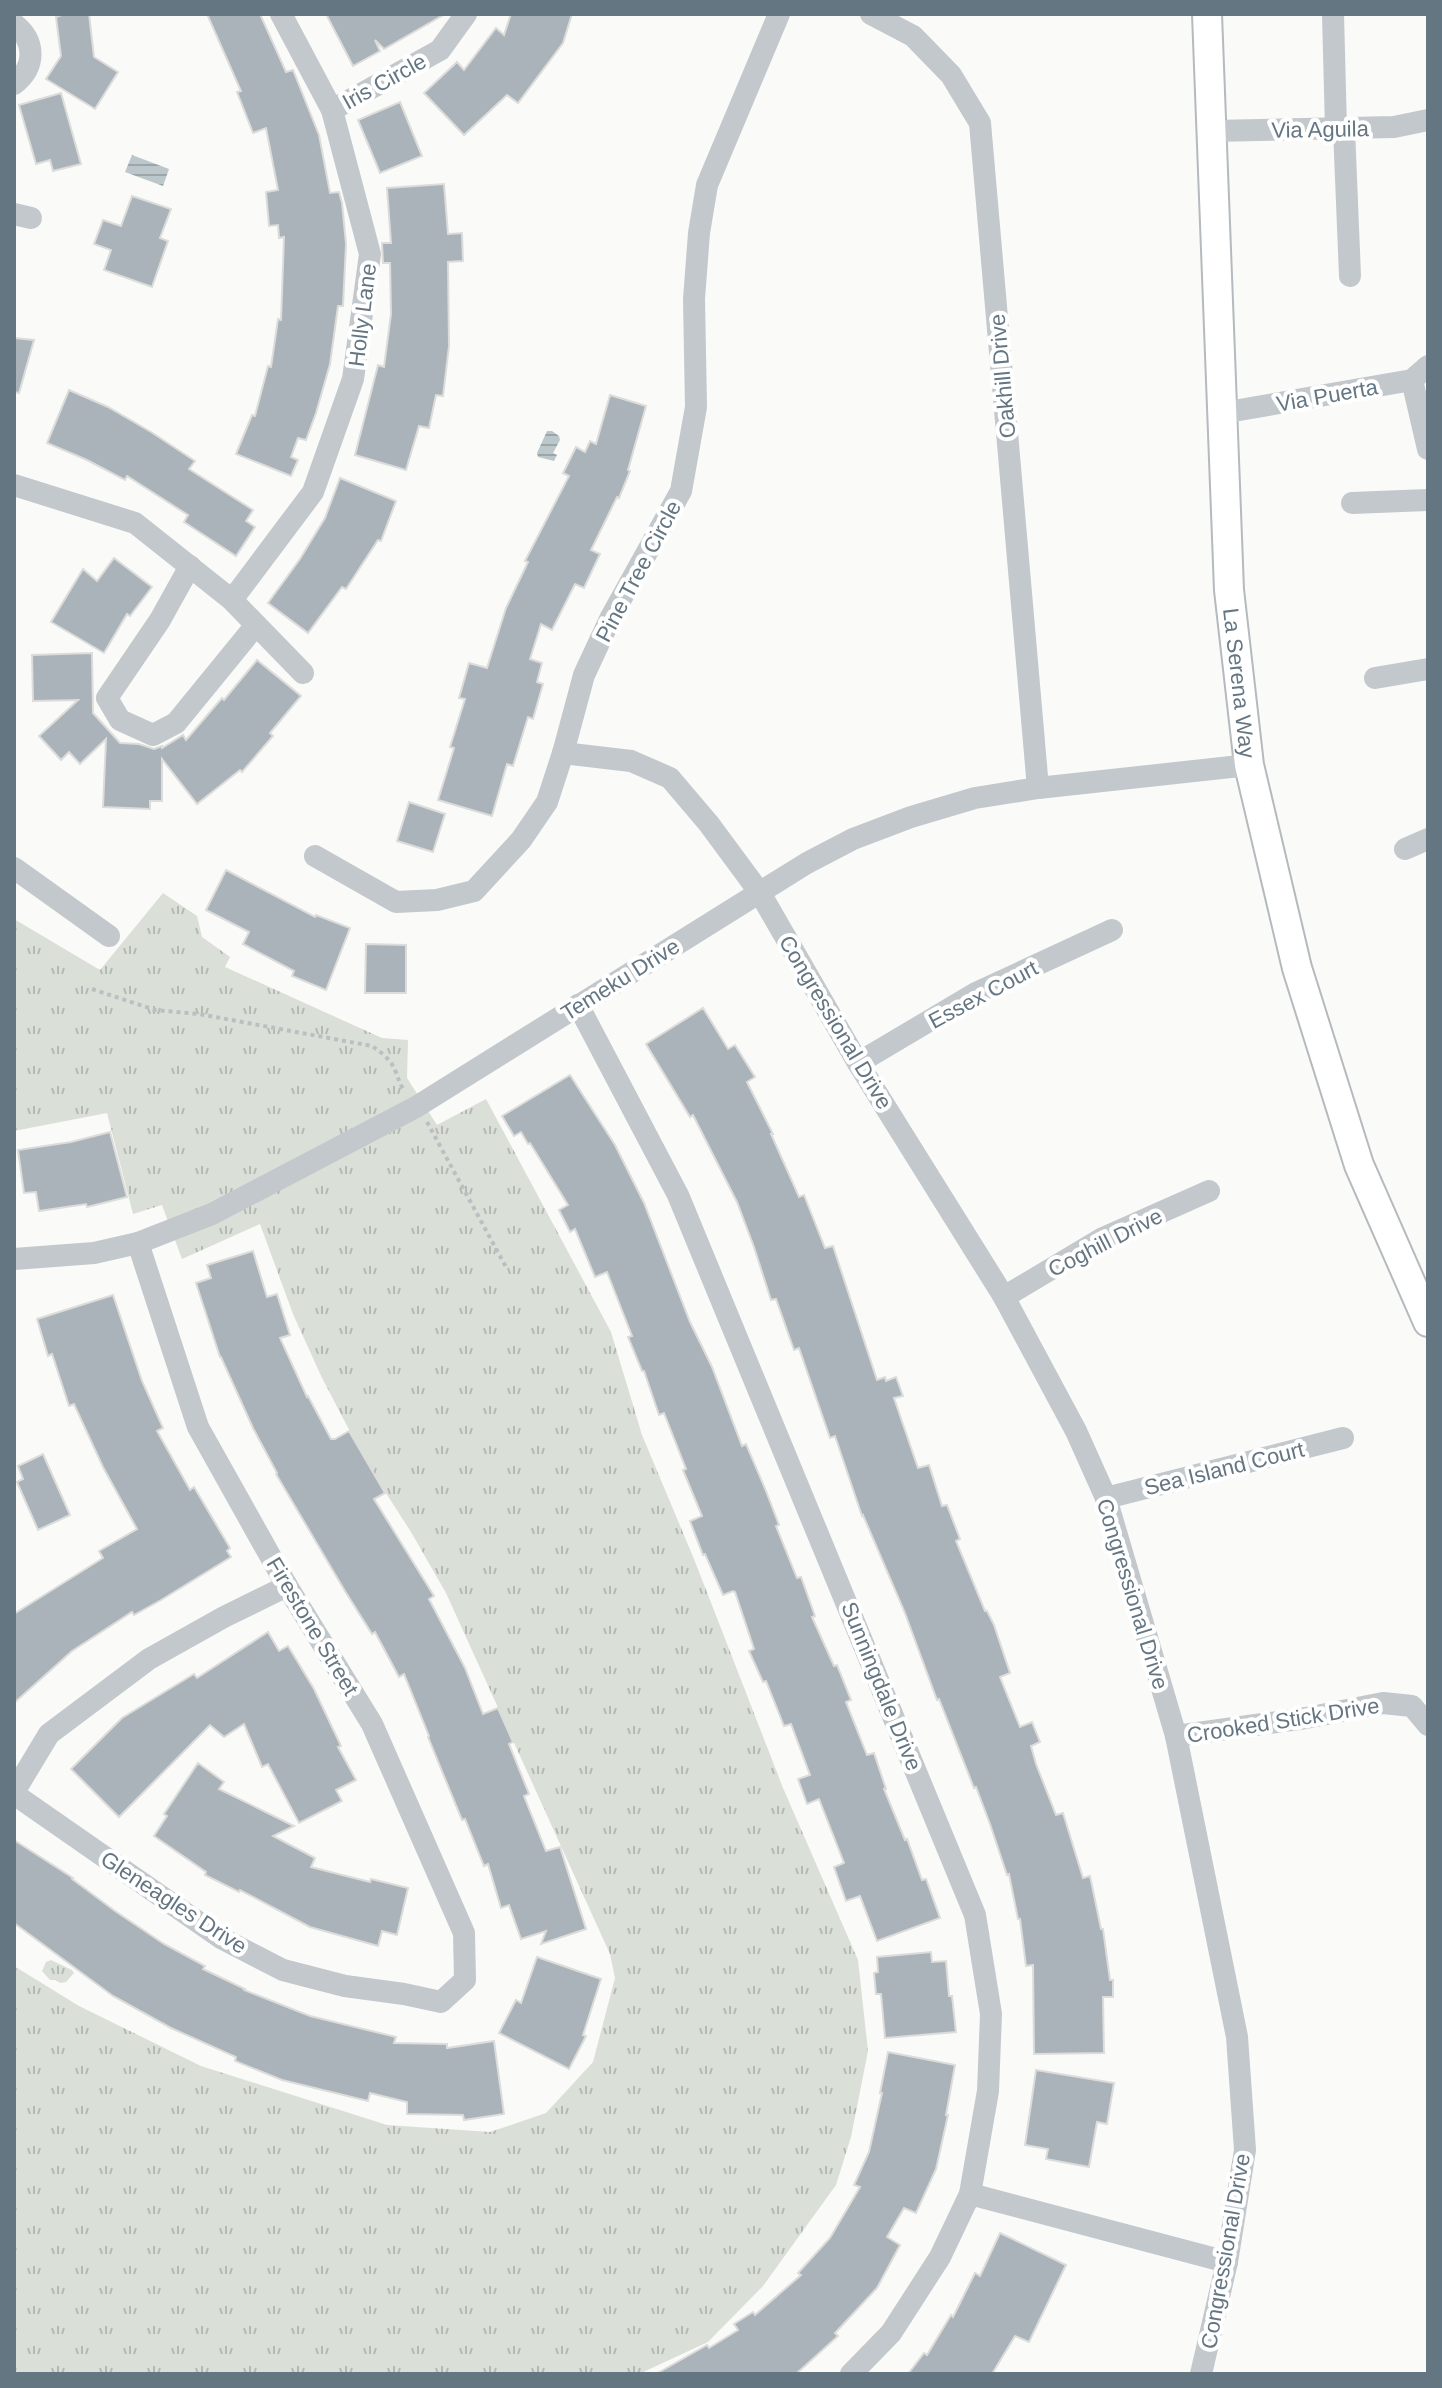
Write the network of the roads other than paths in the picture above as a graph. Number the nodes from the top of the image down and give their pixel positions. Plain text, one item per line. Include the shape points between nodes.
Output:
1 (281, 14) edge
2 (466, 14) edge
3 (779, 14) edge
4 (871, 14) edge
5 (1207, 14) edge
6 (1333, 14) edge
7 (14, 24) edge
8 (14, 84) edge
9 (332, 110) junction
10 (1428, 120) edge
11 (1340, 129) junction
12 (1212, 131) junction
13 (1350, 276) dead end
14 (1420, 373) edge
15 (1222, 413) junction
16 (1427, 444) edge
17 (14, 485) edge
18 (1428, 500) edge
19 (1352, 503) dead end
20 (190, 566) junction
21 (232, 600) junction
22 (256, 625) junction
23 (1428, 669) edge
24 (303, 673) dead end
25 (1375, 678) dead end
26 (563, 753) junction
27 (1249, 765) junction
28 (1038, 788) junction
29 (1428, 839) edge
30 (1405, 849) dead end
31 (315, 856) dead end
32 (14, 868) edge
33 (760, 893) junction
34 (1112, 930) dead end
35 (109, 936) dead end
36 (578, 1005) junction
37 (858, 1063) junction
38 (1209, 1191) dead end
39 (138, 1243) junction
40 (14, 1259) edge
41 (1004, 1297) junction
42 (1428, 1322) edge
43 (1343, 1438) dead end
44 (1106, 1498) junction
45 (287, 1586) junction
46 (1428, 1725) edge
47 (1176, 1736) junction
48 (14, 1793) edge
49 (441, 2002) joint
50 (970, 2194) junction
51 (1227, 2262) junction
52 (851, 2374) edge
53 (1201, 2374) edge

1 - 9 street, Holly Lane
2 - 9 street, Iris Circle via 440,50
3 - 26 street, Pine Tree Circle via 707,185 694,299 696,407 681,491 584,675
4 - 28 street, Oakhill Drive via 913,36 951,75 980,123
5 - 12 main road, La Serena Way
6 - 11 street
7 - 8 street via 30,43 31,56
9 - 21 street, Holly Lane via 370,254 353,379 313,492
10 - 11 street, Via Aguila
11 - 12 street, Via Aguila
11 - 13 street
12 - 15 main road, La Serena Way
14 - 15 street, Via Puerta
14 - 16 street
15 - 27 main road, La Serena Way via 1229,590
17 - 20 street via 135,523
18 - 19 street
20 - 21 street
20 - 22 street via 107,698 120,720 153,735 176,723
21 - 22 street
22 - 24 street
23 - 25 street
26 - 31 street, Pine Tree Circle via 547,802 474,891 396,902
26 - 33 street, Congressional Drive via 631,761 670,778
27 - 28 street, Temeku Drive
27 - 42 main road, La Serena Way via 1297,968 1359,1165
28 - 33 street, Temeku Drive via 975,798 868,833
29 - 30 street
32 - 35 street
33 - 36 street, Temeku Drive
33 - 37 street, Congressional Drive
34 - 37 street, Essex Court via 976,993
36 - 39 street, Temeku Drive via 416,1107 212,1214
36 - 50 street, Sunningdale Drive via 678,1195 975,1915 991,2014 988,2091
37 - 41 street, Congressional Drive
38 - 41 street, Coghill Drive via 1103,1238
39 - 40 street, Temeku Drive via 94,1253
39 - 45 street, Firestone Street via 198,1427
41 - 44 street, Congressional Drive
43 - 44 street, Sea Island Court
44 - 47 street, Congressional Drive
45 - 48 street via 149,1659 49,1734
45 - 49 street, Firestone Street via 372,1724 464,1933 465,1980
46 - 47 street, Crooked Stick Drive via 1412,1706 1383,1703
47 - 51 street, Congressional Drive via 1237,2037 1245,2150
48 - 49 street, Gleneagles Drive via 221,1938 283,1970
50 - 51 street
50 - 52 street, Sunningdale Drive via 940,2257 891,2333
51 - 53 street, Congressional Drive

